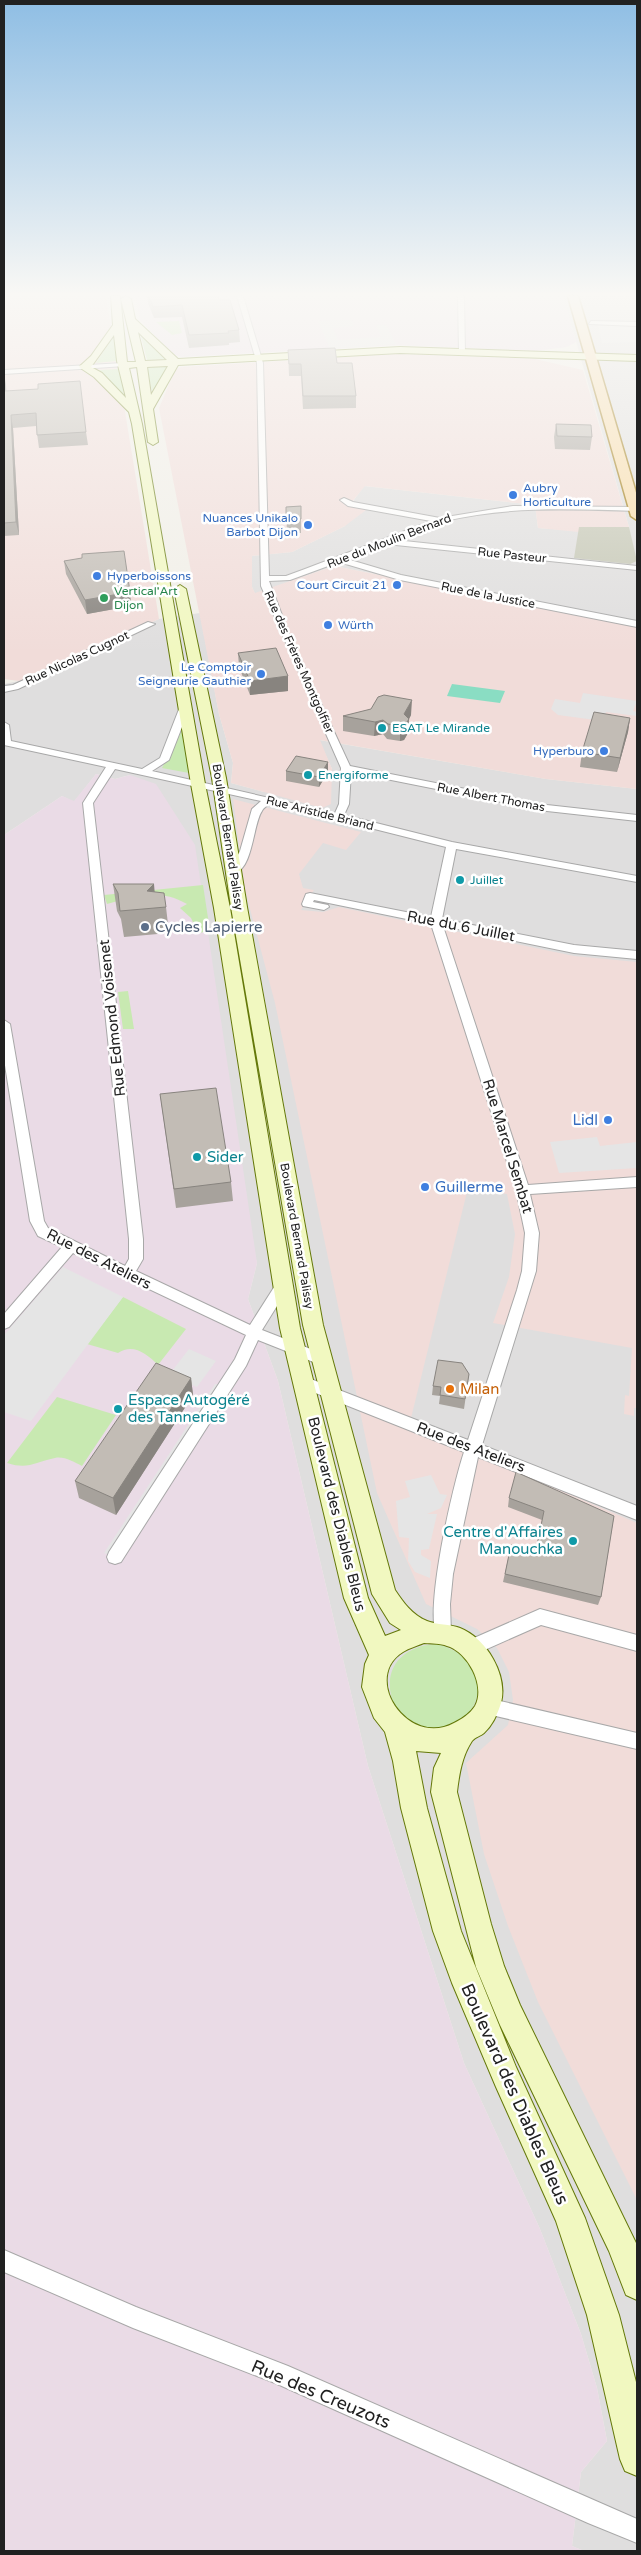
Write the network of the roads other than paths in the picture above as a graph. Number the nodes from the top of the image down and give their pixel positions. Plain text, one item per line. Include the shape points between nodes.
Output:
1 (135, 415) edge
2 (149, 415) edge
3 (261, 415) edge
4 (611, 415) edge
5 (616, 415) edge
6 (637, 480) edge
7 (344, 500) dead end
8 (636, 512) edge
9 (440, 520) junction
10 (387, 542) junction
11 (172, 547) dead end
12 (341, 560) junction
13 (637, 568) edge
14 (178, 577) dead end
15 (264, 579) junction
16 (151, 624) dead end
17 (637, 624) edge
18 (4, 689) edge
19 (186, 704) junction
20 (4, 725) edge
21 (5, 743) edge
22 (112, 766) junction
23 (346, 768) junction
24 (143, 772) junction
25 (198, 784) junction
26 (221, 789) junction
27 (269, 800) junction
28 (338, 818) junction
29 (637, 818) edge
30 (452, 845) junction
31 (235, 870) junction
32 (637, 878) edge
33 (324, 907) dead end
34 (436, 921) junction
35 (637, 955) edge
36 (4, 1024) edge
37 (637, 1182) edge
38 (524, 1190) junction
39 (71, 1246) junction
40 (127, 1274) junction
41 (283, 1285) junction
42 (4, 1323) edge
43 (254, 1333) junction
44 (312, 1372) junction
45 (473, 1448) junction
46 (637, 1513) edge
47 (115, 1557) dead end
48 (434, 1632) junction
49 (637, 1643) edge
50 (472, 1648) junction
51 (382, 1656) junction
52 (487, 1706) junction
53 (396, 1728) junction
54 (462, 1735) junction
55 (637, 1741) edge
56 (629, 2254) edge
57 (4, 2261) edge
58 (637, 2284) edge
59 (637, 2459) edge
60 (637, 2531) edge

1 - 19 main road, Boulevard Bernard Palissy
2 - 11 main road
3 - 15 street, Rue des Frères Montgolfier
4 - 8 main road
5 - 6 main road
7 - 9 street
8 - 9 street, Rue du Moulin Bernard via 521,507
9 - 10 street, Rue du Moulin Bernard
10 - 12 street, Rue du Moulin Bernard
10 - 13 street, Rue Pasteur
12 - 15 street, Rue du Moulin Bernard via 294,576
12 - 17 street, Rue de la Justice via 400,578
14 - 26 main road, Boulevard Bernard Palissy
15 - 23 street, Rue des Frères Montgolfier via 267,593
16 - 18 street, Rue Nicolas Cugnot via 15,687
19 - 24 street via 164,760
19 - 25 main road, Boulevard Bernard Palissy
20 - 21 street
21 - 22 street, Rue Aristide Briand
22 - 24 street, Rue Aristide Briand
22 - 40 street, Rue Edmond Voisenet via 88,804 136,1238 136,1259
23 - 28 street, Rue des Frères Montgolfier via 344,804
23 - 29 street, Rue Albert Thomas via 547,808
24 - 25 street, Rue Aristide Briand
25 - 26 street, Rue Aristide Briand
25 - 41 main road, Boulevard Bernard Palissy via 222,908
26 - 27 street, Rue Aristide Briand
26 - 31 main road, Boulevard Bernard Palissy
27 - 28 street, Rue Aristide Briand
27 - 31 street via 257,809 245,851
28 - 30 street, Rue Aristide Briand
30 - 32 street, Rue Aristide Briand
30 - 34 street
31 - 44 main road, Boulevard Bernard Palissy
33 - 34 street, Rue du 6 Juillet via 307,904 310,896
34 - 35 street, Rue du 6 Juillet via 574,949
34 - 38 street, Rue Marcel Sembat
36 - 39 street, Rue des Ateliers via 37,1220 43,1232
37 - 38 street
38 - 45 street, Rue Marcel Sembat via 532,1233 529,1271
39 - 40 street, Rue des Ateliers
39 - 42 street
40 - 43 street, Rue des Ateliers
41 - 43 street
41 - 44 main road, Boulevard Bernard Palissy
43 - 44 street, Rue des Ateliers
43 - 47 street via 248,1351
44 - 45 street, Rue des Ateliers
44 - 48 main road, Boulevard des Diables Bleus via 384,1594 398,1615
44 - 51 main road, Boulevard des Diables Bleus via 356,1598
45 - 46 street, Rue des Ateliers
45 - 48 street, Rue Marcel Sembat
48 - 50 main road via 458,1639
48 - 51 main road via 400,1639
49 - 50 street via 540,1618
50 - 52 main road via 488,1676
51 - 53 main road via 374,1686 377,1702
52 - 54 main road via 477,1723
52 - 55 street
53 - 54 main road via 428,1741
53 - 59 main road, Boulevard des Diables Bleus via 447,1931 466,1983 570,2218 602,2316
54 - 56 main road, Boulevard des Diables Bleus via 447,1768 444,1792 490,1967 510,2016
56 - 58 main road, Boulevard des Diables Bleus
57 - 60 street, Rue des Creuzots via 133,2318 280,2374

